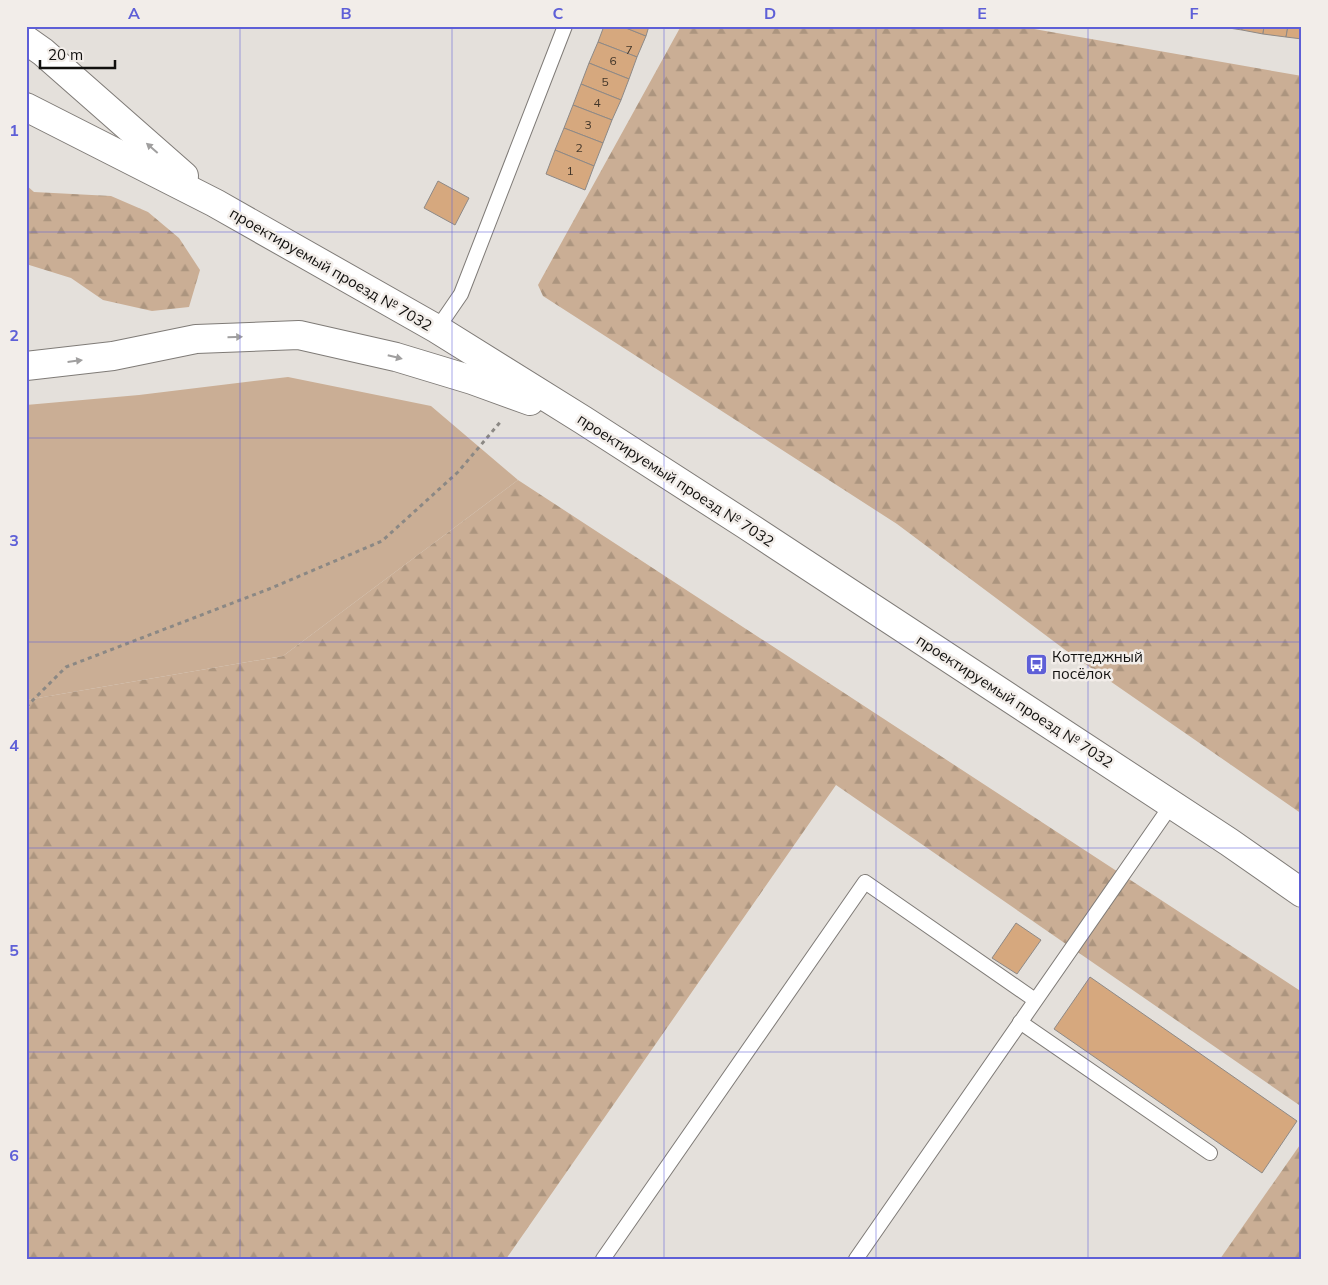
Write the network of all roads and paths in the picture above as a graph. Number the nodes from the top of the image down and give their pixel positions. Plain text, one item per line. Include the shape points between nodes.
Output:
1 (565, 26) edge
2 (26, 40) edge
3 (26, 107) edge
4 (215, 204) junction
5 (437, 330) junction
6 (26, 366) edge
7 (502, 420) dead end
8 (583, 420) junction
9 (26, 707) edge
10 (1172, 804) junction
11 (1302, 893) edge
12 (1035, 1000) junction
13 (1020, 1022) junction
14 (1210, 1153) dead end
15 (604, 1259) edge
16 (856, 1259) edge

1 - 5 lane via 461,294
4 -> 2 main road
3 - 4 main road, проектируемый проезд № 7032
4 - 5 main road, проектируемый проезд № 7032
5 - 8 main road, проектируемый проезд № 7032
6 -> 8 main road via 113,356 196,339 299,335 472,380
7 - 9 path via 458,472 382,541 66,667
8 - 10 main road, проектируемый проезд № 7032
10 - 11 main road, проектируемый проезд № 7032
10 - 12 lane
12 - 13 lane
12 - 15 lane via 865,882
13 - 14 lane
13 - 16 lane

